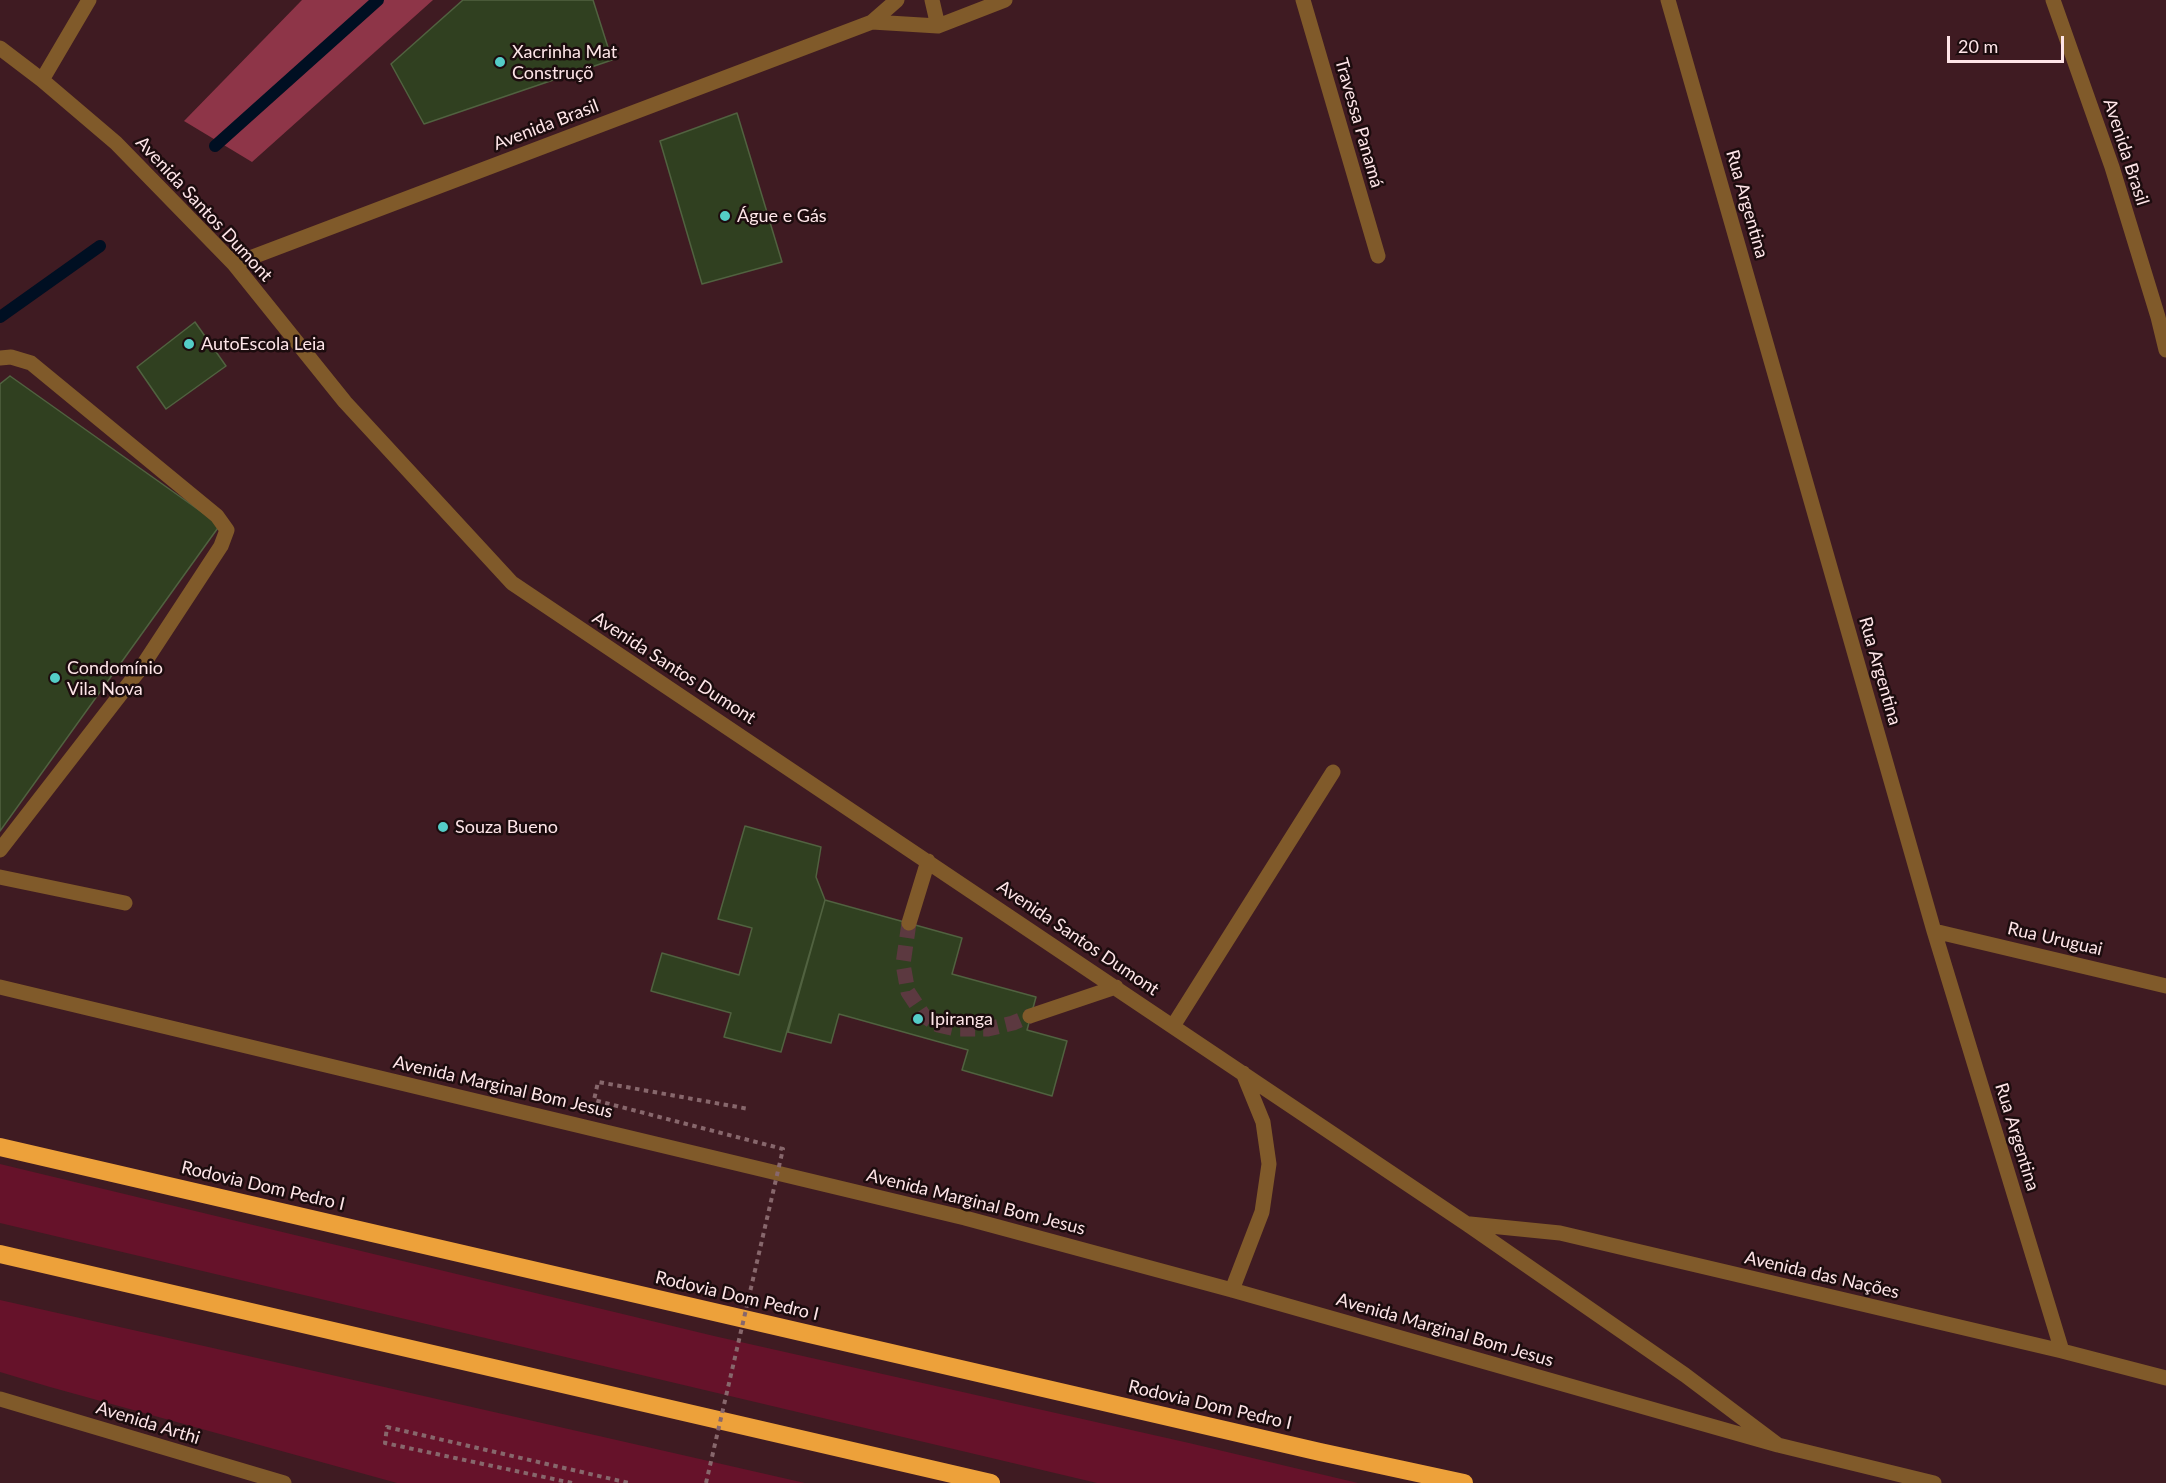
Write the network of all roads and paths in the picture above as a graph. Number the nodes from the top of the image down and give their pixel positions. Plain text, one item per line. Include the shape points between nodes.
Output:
1 (89, 0) edge
2 (897, 0) edge
3 (932, 0) edge
4 (1005, 0) edge
5 (1303, 0) edge
6 (1668, 0) edge
7 (2053, 0) edge
8 (872, 22) junction
9 (938, 26) junction
10 (0, 48) edge
11 (42, 80) junction
12 (1378, 256) dead end
13 (234, 264) junction
14 (2162, 321) edge
15 (2166, 350) edge
16 (0, 358) edge
17 (1333, 772) dead end
18 (0, 850) edge
19 (928, 861) junction
20 (0, 877) edge
21 (125, 903) dead end
22 (909, 923) tunnel mouth
23 (1934, 931) junction
24 (2166, 986) edge
25 (0, 987) edge
26 (1116, 987) junction
27 (1030, 1016) tunnel mouth
28 (1173, 1026) junction
29 (1244, 1073) junction
30 (749, 1109) dead end
31 (0, 1147) edge
32 (1467, 1224) junction
33 (0, 1254) edge
34 (1232, 1290) junction
35 (2062, 1351) junction
36 (2166, 1378) edge
37 (0, 1399) edge
38 (1778, 1445) junction
39 (284, 1483) edge
40 (572, 1483) edge
41 (629, 1483) edge
42 (706, 1483) edge
43 (991, 1483) edge
44 (1464, 1483) edge
45 (1934, 1483) edge

1 - 11 street
2 - 8 street, Avenida Brasil
3 - 9 street
4 - 9 street, Avenida Brasil
5 - 12 street, Travessa Panamá
6 - 23 street, Rua Argentina
7 - 14 street, Avenida Brasil
8 - 9 street, Avenida Brasil
8 - 13 street, Avenida Brasil
10 - 11 street, Avenida Santos Dumont
11 - 13 street, Avenida Santos Dumont via 116,143
13 - 19 street, Avenida Santos Dumont via 345,402 512,583
14 - 15 street, Avenida Brasil
16 - 18 street via 31,363 217,516 227,530 221,546 141,668
17 - 28 street
19 - 22 street
19 - 26 street, Avenida Santos Dumont
20 - 21 street
23 - 24 street, Rua Uruguai
23 - 35 street, Rua Argentina
25 - 34 street, Avenida Marginal Bom Jesus via 965,1218
26 - 27 street
26 - 28 street, Avenida Santos Dumont
28 - 29 street, Avenida Santos Dumont
29 - 32 street, Avenida Santos Dumont
29 - 34 street via 1263,1122 1269,1164 1262,1212
30 - 42 path, bridge via 598,1082 594,1100 783,1149
31 - 44 highway, Rodovia Dom Pedro I
32 - 35 street, Avenida das Nações via 1560,1233
32 - 38 street, Avenida Santos Dumont via 1685,1375
33 - 43 highway
34 - 38 street, Avenida Marginal Bom Jesus
35 - 36 street, Avenida das Nações
37 - 39 street, Avenida Arthi
38 - 45 street, Avenida Marginal Bom Jesus
40 - 41 path via 385,1443 387,1428

